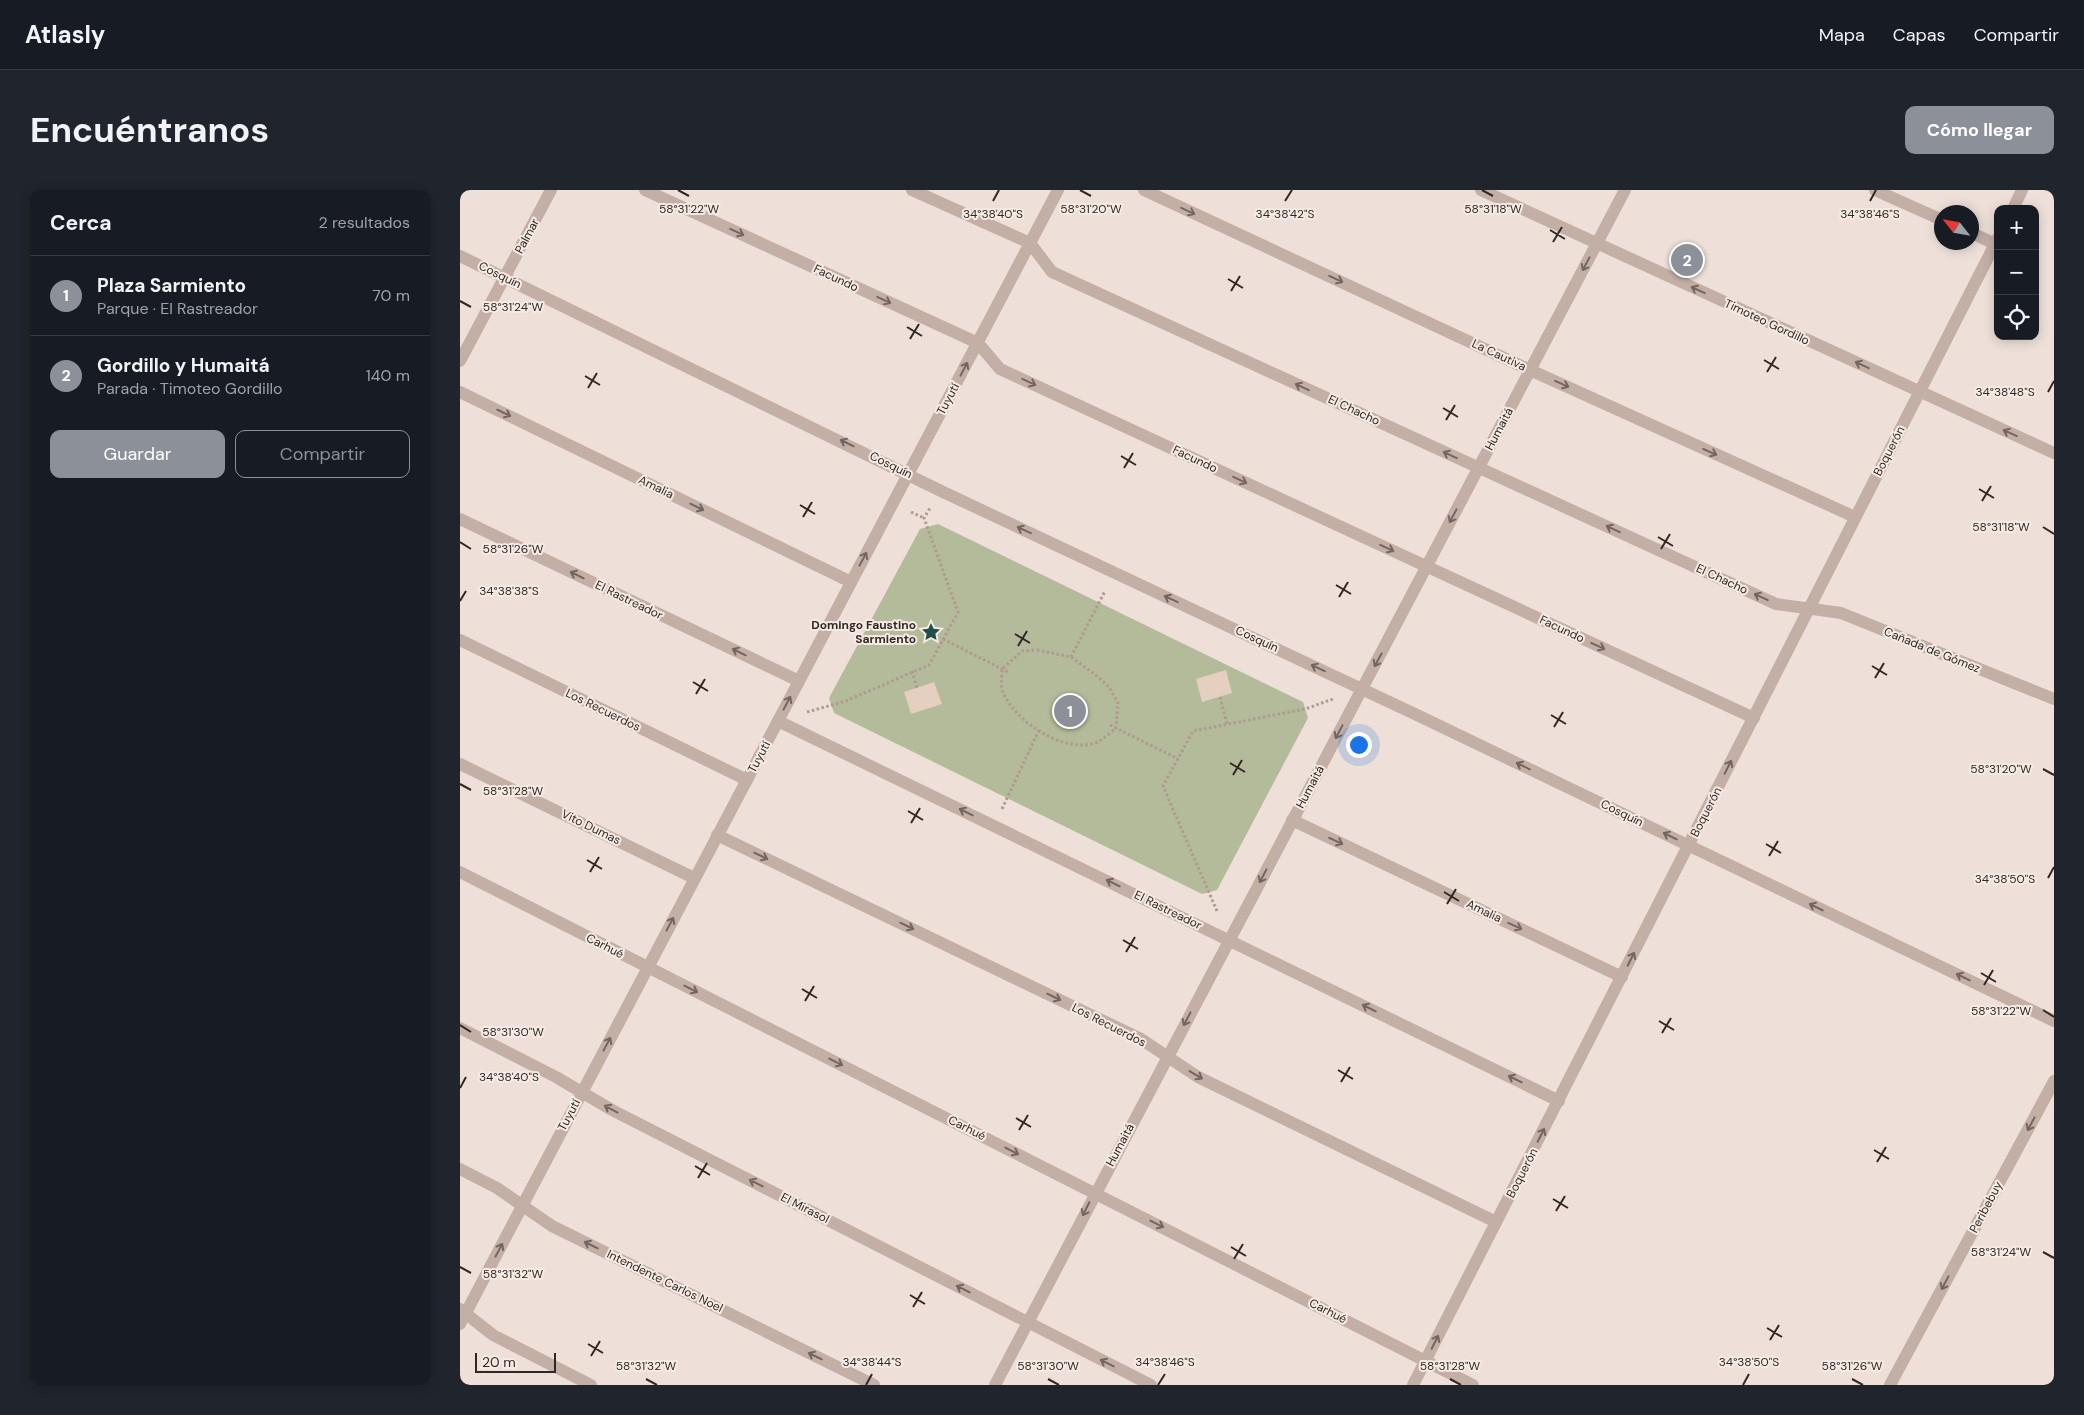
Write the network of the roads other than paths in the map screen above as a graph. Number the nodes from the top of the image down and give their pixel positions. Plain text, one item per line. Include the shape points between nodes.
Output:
1 (551, 190) edge
2 (644, 190) edge
3 (912, 190) edge
4 (1058, 190) edge
5 (1144, 190) edge
6 (1480, 190) edge
7 (1625, 190) edge
8 (1875, 190) edge
9 (2022, 190) edge
10 (2015, 205) edge
11 (1934, 216) edge
12 (1979, 235) edge
13 (1994, 240) edge
14 (1597, 243) junction
15 (1030, 244) junction
16 (1994, 245) edge
17 (460, 256) edge
18 (505, 278) junction
19 (978, 342) junction
20 (460, 361) edge
21 (1530, 370) junction
22 (460, 392) edge
23 (1919, 392) junction
24 (2054, 453) edge
25 (1478, 468) junction
26 (909, 474) junction
27 (1855, 517) junction
28 (460, 518) edge
29 (1427, 566) junction
30 (851, 582) junction
31 (1808, 608) junction
32 (460, 640) edge
33 (799, 681) junction
34 (1362, 689) junction
35 (2054, 699) edge
36 (1754, 718) junction
37 (778, 720) junction
38 (460, 764) edge
39 (746, 780) junction
40 (1292, 820) junction
41 (717, 834) junction
42 (1689, 846) junction
43 (460, 872) edge
44 (694, 878) junction
45 (1229, 940) junction
46 (647, 967) junction
47 (1622, 976) junction
48 (2054, 1021) edge
49 (460, 1028) edge
50 (1167, 1056) junction
51 (2054, 1081) edge
52 (581, 1092) junction
53 (1559, 1100) junction
54 (460, 1169) edge
55 (1095, 1192) junction
56 (522, 1205) junction
57 (1496, 1222) junction
58 (462, 1315) edge
59 (1028, 1322) junction
60 (1425, 1360) junction
61 (591, 1385) edge
62 (874, 1385) edge
63 (995, 1385) edge
64 (1151, 1385) edge
65 (1412, 1385) edge
66 (1473, 1385) edge
67 (1890, 1385) edge

1 - 18 street, Palmar
2 -> 19 street, Facundo
3 - 15 street, El Chacho
4 - 15 street, Tuyutí
5 -> 21 street, La Cautiva
6 - 14 street, Timoteo Gordillo
7 - 14 street, Humaitá
8 - 11 street
9 - 10 street
12 - 13 street
14 -> 21 street, Humaitá
23 -> 14 street, Timoteo Gordillo
15 - 19 street, Tuyutí
25 -> 15 street, El Chacho via 1052,272
16 - 23 street, Boquerón
17 - 18 street, Cosquín
18 - 20 street, Palmar
26 -> 18 street, Cosquín
26 -> 19 street, Tuyutí
19 -> 29 street, Facundo via 1000,369
21 - 25 street, Humaitá
21 -> 27 street, La Cautiva
22 -> 30 street, Amalia
24 -> 23 street, Timoteo Gordillo
23 - 27 street, Boquerón
25 -> 29 street, Humaitá
31 -> 25 street, El Chacho via 1776,604
30 -> 26 street, Tuyutí
34 -> 26 street, Cosquín
27 - 31 street, Boquerón
33 -> 28 street, El Rastreador
29 -> 34 street, Humaitá
29 -> 36 street, Facundo
30 - 33 street, Tuyutí
31 - 35 street, Cañada de Gómez via 1841,613
31 - 36 street, Boquerón
32 - 39 street, Los Recuerdos
37 -> 33 street, Tuyutí
34 -> 40 street, Humaitá
42 -> 34 street, Cosquín
42 -> 36 street, Boquerón
37 - 39 street, Tuyutí
45 -> 37 street, El Rastreador
38 - 44 street, Vito Dumas
39 - 41 street, Tuyutí
40 -> 45 street, Humaitá
40 -> 47 street, Amalia
41 - 44 street, Tuyutí
41 -> 50 street, Los Recuerdos via 1141,1039
47 -> 42 street, Boquerón
48 -> 42 street, Cosquín
43 - 46 street, Carhué
46 -> 44 street, Tuyutí
45 -> 50 street, Humaitá
53 -> 45 street, El Rastreador
52 -> 46 street, Tuyutí
46 -> 55 street, Carhué
47 - 53 street, Boquerón
49 - 52 street, El Mirasol
50 - 55 street, Humaitá
50 -> 57 street, Los Recuerdos via 1198,1077
51 -> 67 street, Peribebuy
52 - 56 street, Tuyutí
59 -> 52 street, El Mirasol
57 -> 53 street, Boquerón
54 - 56 street, Intendente Carlos Noel
55 -> 59 street, Humaitá
55 -> 60 street, Carhué
58 -> 56 street, Tuyutí
62 -> 56 street, Intendente Carlos Noel via 552,1226
60 -> 57 street, Boquerón
58 - 61 street via 493,1335
59 - 63 street, Humaitá
64 -> 59 street, El Mirasol
60 - 65 street, Boquerón
60 - 66 street, Carhué

